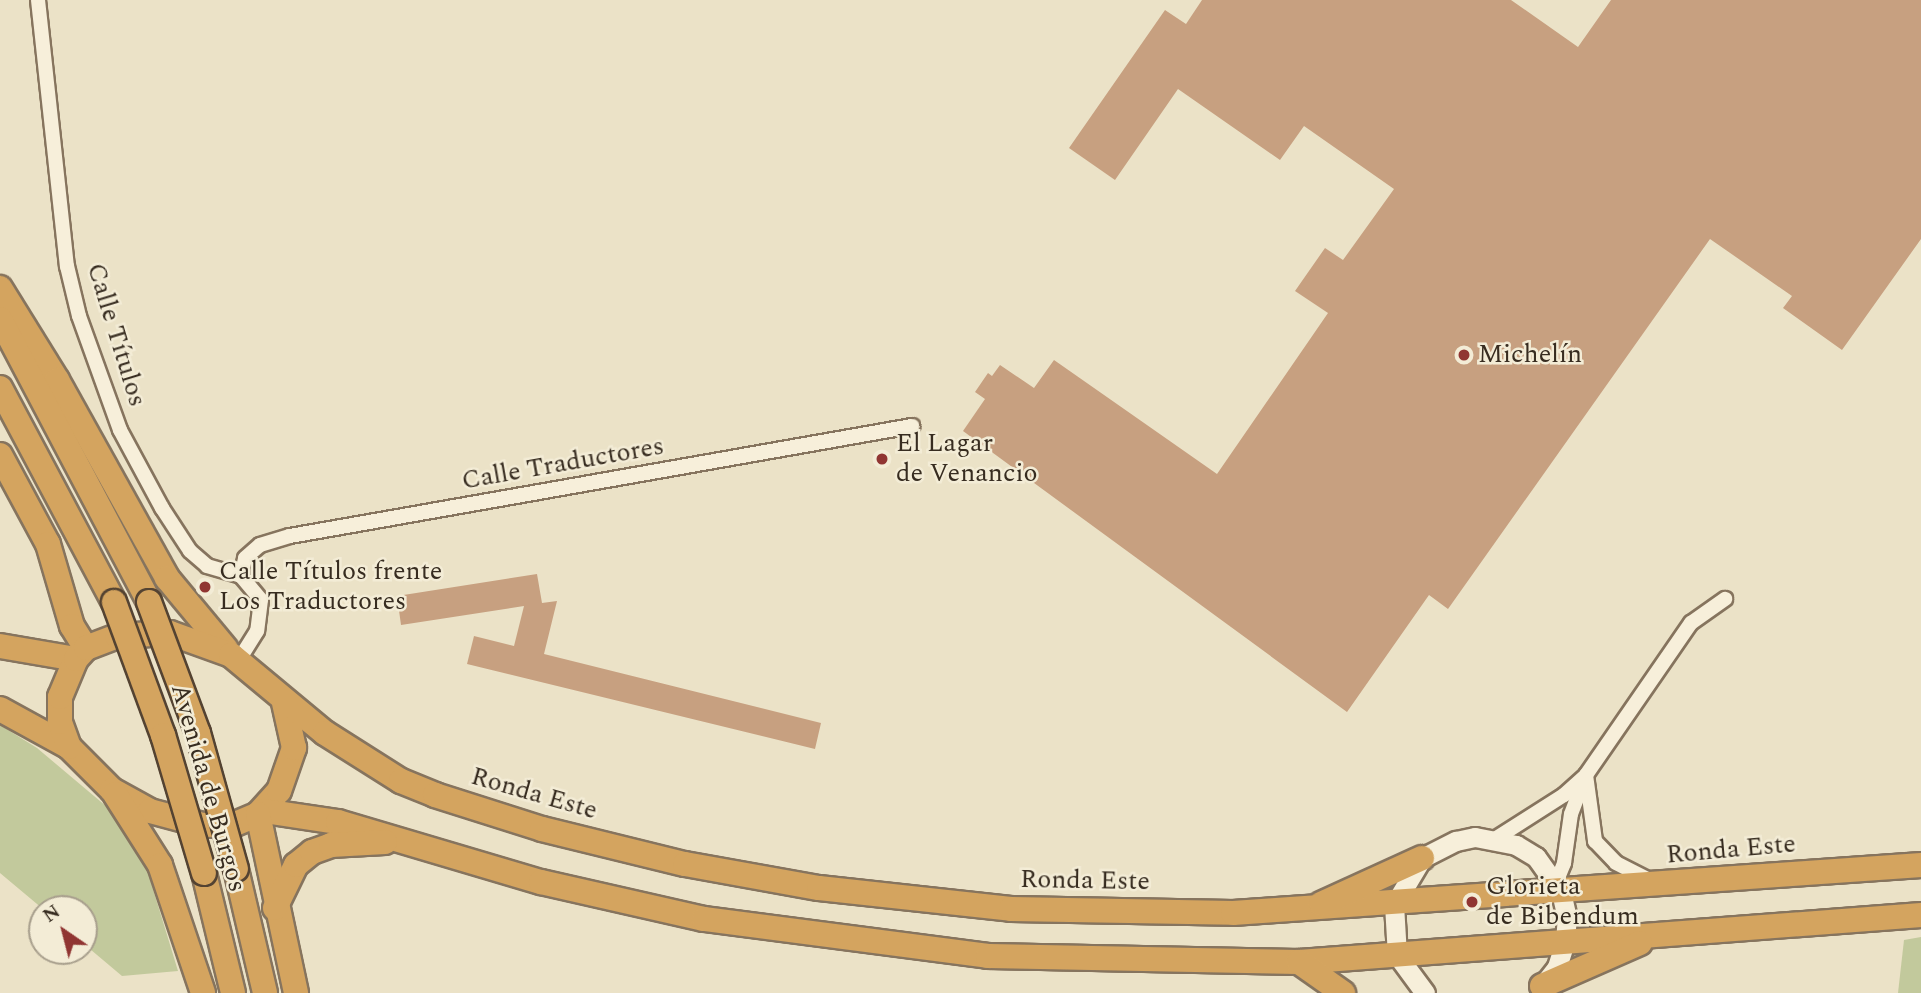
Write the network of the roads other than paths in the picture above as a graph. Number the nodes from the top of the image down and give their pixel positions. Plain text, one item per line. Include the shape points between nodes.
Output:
1 (38, 0) edge
2 (0, 288) edge
3 (0, 319) edge
4 (0, 388) edge
5 (912, 426) dead end
6 (0, 455) edge
7 (241, 576) junction
8 (1725, 599) dead end
9 (0, 646) edge
10 (81, 653) junction
11 (234, 658) junction
12 (284, 704) junction
13 (0, 709) edge
14 (69, 747) junction
15 (1586, 775) junction
16 (113, 790) junction
17 (261, 812) junction
18 (1494, 838) junction
19 (406, 840) junction
20 (1422, 858) junction
21 (1921, 865) edge
22 (1661, 885) junction
23 (1559, 887) junction
24 (1394, 905) junction
25 (275, 908) junction
26 (1311, 908) junction
27 (1921, 915) edge
28 (1653, 937) junction
29 (1565, 943) junction
30 (1398, 955) junction
31 (1298, 962) junction
32 (1410, 986) edge
33 (1538, 990) edge
34 (203, 993) edge
35 (233, 993) edge
36 (265, 993) edge
37 (296, 993) edge
38 (1343, 993) edge
39 (1425, 993) edge

1 - 7 street, Calle Títulos via 67,266 93,363 120,430 190,551 207,566
2 - 11 highway via 167,578
3 - 36 highway, Avenida de Burgos, bridge via 149,602 198,733
4 - 35 highway, Avenida de Burgos, bridge via 114,602 163,735
5 - 7 street, Calle Traductores via 290,537 260,545 245,558
6 - 10 highway via 48,544
7 - 11 street via 255,588 262,615 252,644
8 - 15 street via 1691,623
9 - 10 highway, Ronda Este
10 - 11 highway, Ronda Este via 117,636 170,633
10 - 14 highway via 60,697 60,722
11 - 12 highway, Ronda Este
12 - 17 highway via 293,727 294,748 289,770
12 - 26 highway, Ronda Este via 353,752 435,795 542,829 685,864 819,888 1011,909 1233,914
13 - 14 highway
14 - 16 highway
15 - 18 street via 1564,795
15 - 22 street via 1595,841 1616,863
15 - 23 street via 1571,814
16 - 17 highway via 150,811 203,825 235,824
16 - 34 highway via 160,865
17 - 19 highway via 338,822
17 - 25 highway
18 - 20 street via 1456,841
18 - 23 street via 1535,857
19 - 25 highway via 331,845 312,852 296,865
19 - 31 highway via 541,882 632,903 872,944 1101,962
20 - 24 street
20 - 26 highway
21 - 22 highway, Ronda Este
22 - 23 highway, Ronda Este
23 - 24 highway, Ronda Este
23 - 29 street via 1567,917
24 - 26 highway, Ronda Este
24 - 30 street
25 - 37 highway
27 - 28 highway
28 - 29 highway
28 - 33 highway
29 - 30 highway
29 - 33 street via 1557,967
30 - 31 highway
30 - 32 street
31 - 38 highway
32 - 39 street

